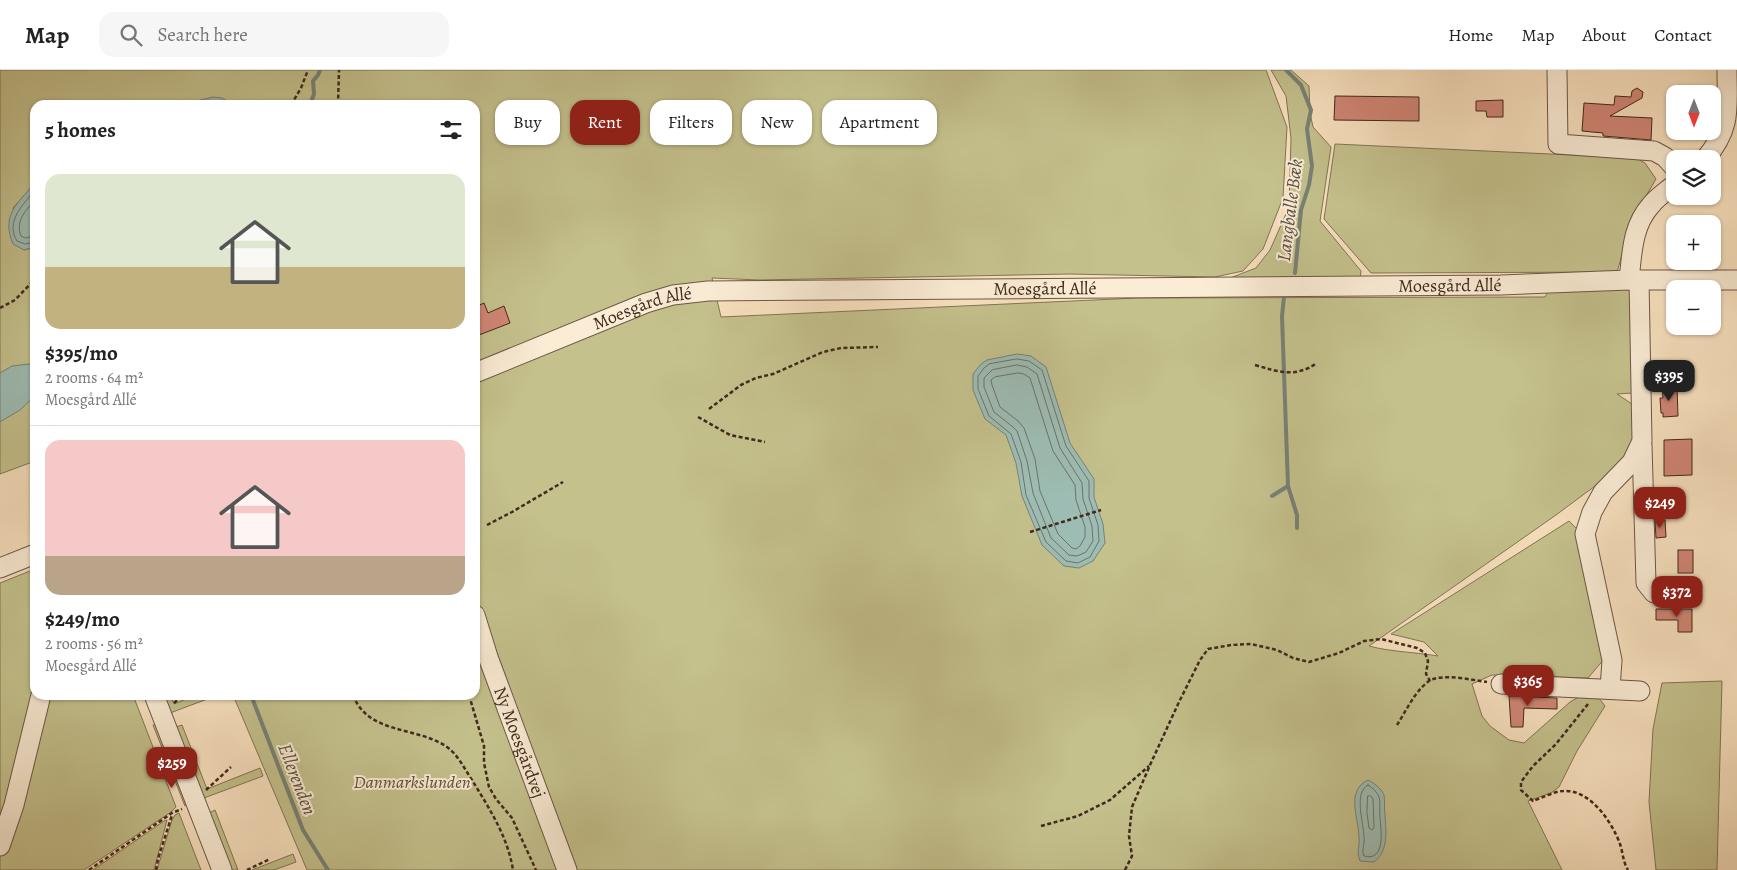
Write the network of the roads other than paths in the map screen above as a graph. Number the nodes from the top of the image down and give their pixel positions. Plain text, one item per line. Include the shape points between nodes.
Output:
1 (1557, 70) edge
2 (1727, 70) edge
3 (1712, 150) edge
4 (1666, 158) edge
5 (1666, 192) edge
6 (1634, 280) junction
7 (1737, 280) edge
8 (480, 371) edge
9 (1642, 441) junction
10 (30, 556) edge
11 (0, 568) edge
12 (1654, 593) dead end
13 (480, 631) edge
14 (1501, 684) road end
15 (1606, 689) junction
16 (1640, 691) dead end
17 (40, 700) edge
18 (156, 700) edge
19 (0, 846) edge
20 (222, 870) edge
21 (567, 870) edge

1 - 4 street via 1558,144 1654,151
2 - 3 street via 1725,129
5 - 6 street via 1651,205 1634,238
6 - 7 street, Moesgård Allé
6 - 8 street, Moesgård Allé via 1492,285 708,291 673,295 646,303
6 - 9 street
9 - 12 street via 1646,583
9 - 15 street via 1632,462 1603,492 1585,534 1612,660
10 - 11 street
13 - 21 street, Ny Moesgårdvej
14 - 15 street
15 - 16 street
17 - 19 street
18 - 20 street

